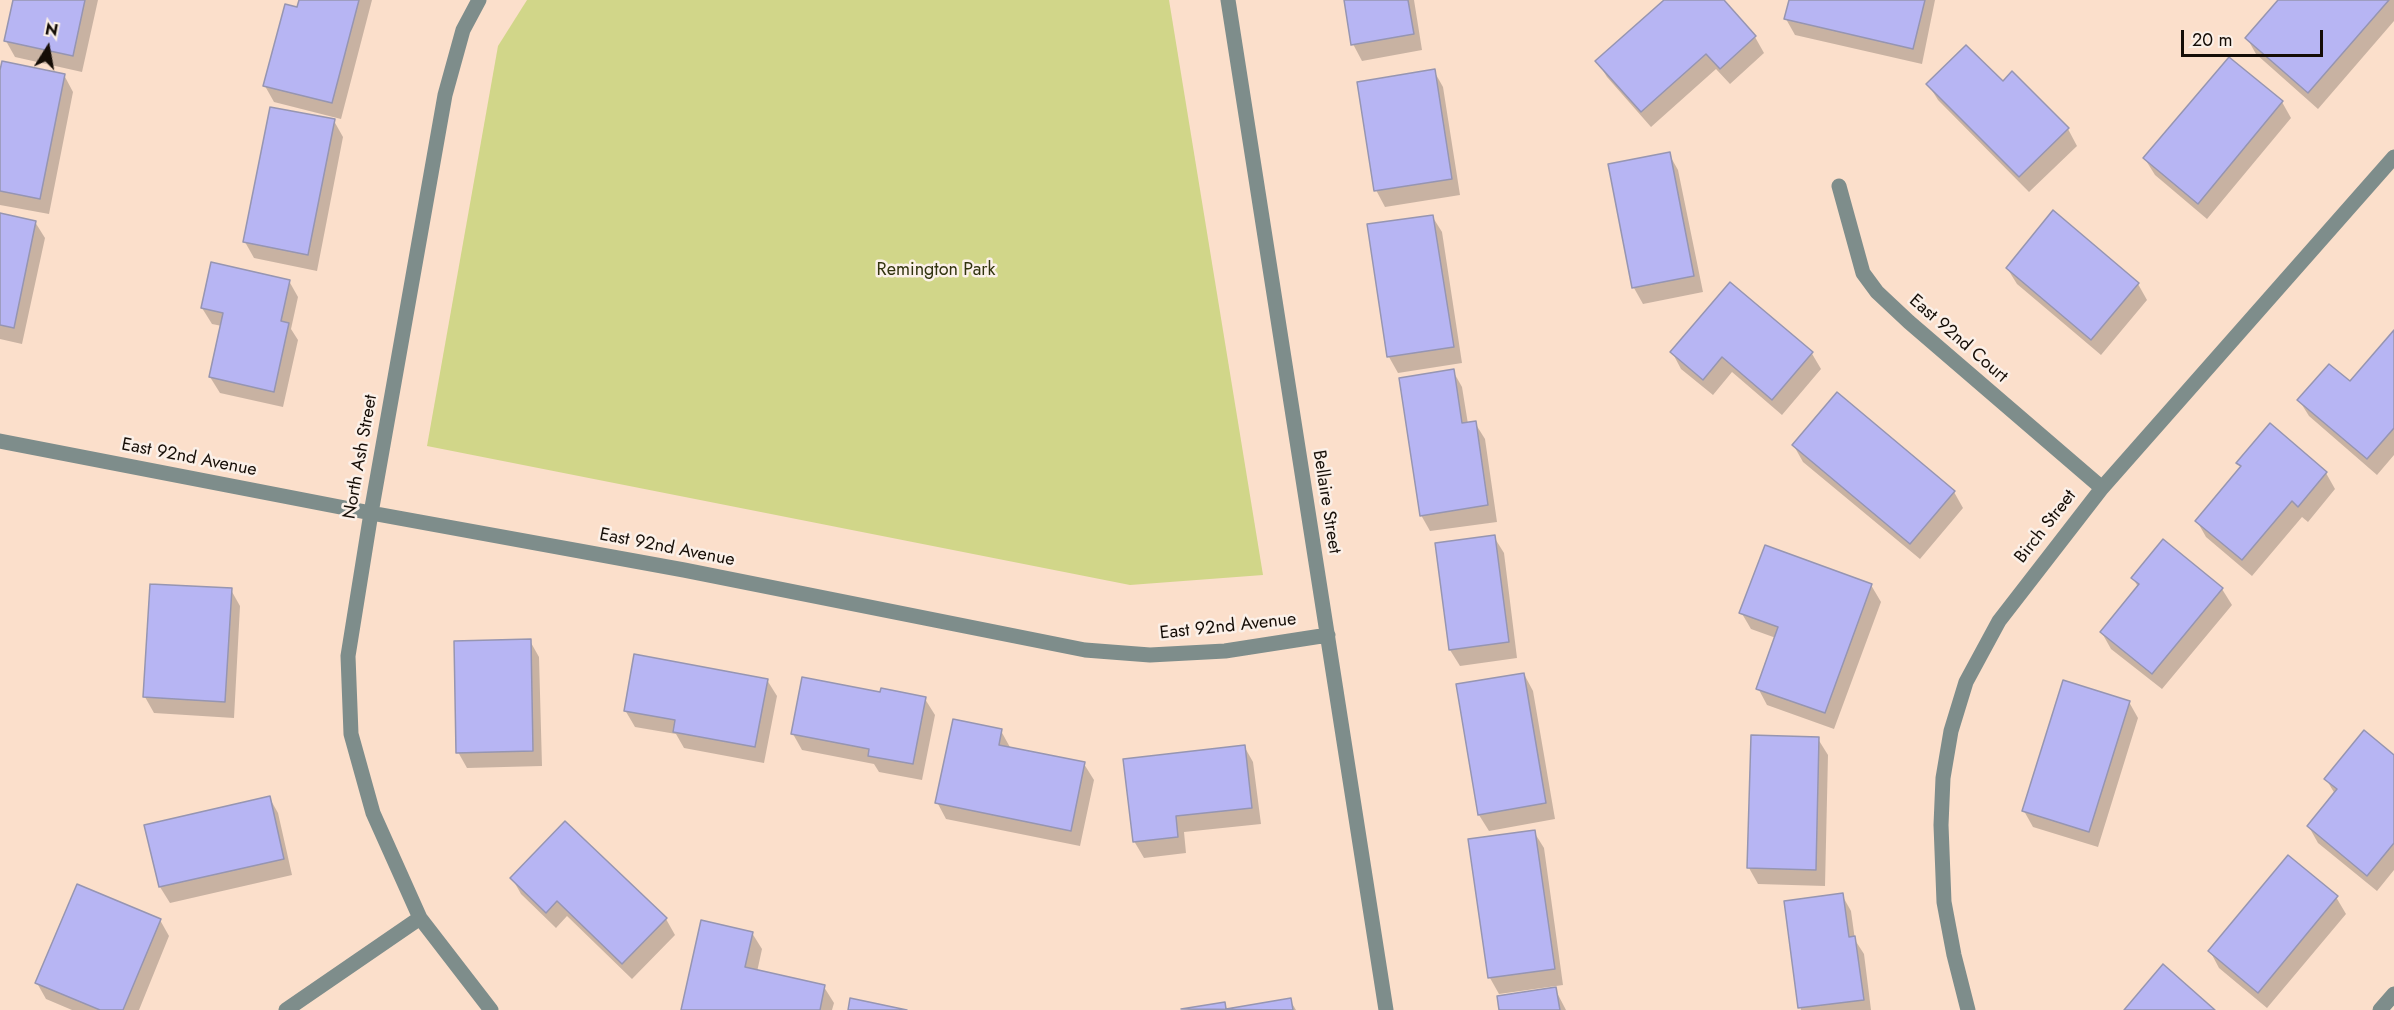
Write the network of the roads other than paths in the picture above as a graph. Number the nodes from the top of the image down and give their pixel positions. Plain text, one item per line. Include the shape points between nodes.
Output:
1 (479, 0) edge
2 (1228, 0) edge
3 (2394, 157) edge
4 (1839, 186) dead end
5 (0, 441) edge
6 (2102, 488) junction
7 (371, 513) junction
8 (1328, 635) junction
9 (420, 918) junction
10 (2394, 994) edge
11 (286, 1010) edge
12 (491, 1010) edge
13 (1386, 1010) edge
14 (1968, 1010) edge
15 (2380, 1010) edge

1 - 7 street, North Ash Street via 463,30 445,95
2 - 8 street, Bellaire Street
3 - 6 street, Birch Street
4 - 6 street, East 92nd Court via 1863,273 1877,292
5 - 7 street, East 92nd Avenue
6 - 14 street, Birch Street via 1999,621 1966,682 1951,731 1941,825 1944,902
7 - 8 street, East 92nd Avenue via 684,570 1085,650 1150,655 1225,651
7 - 9 street, North Ash Street via 348,656 351,734 373,813
8 - 13 street, Bellaire Street
9 - 11 street
9 - 12 street, North Ash Street
10 - 15 street

